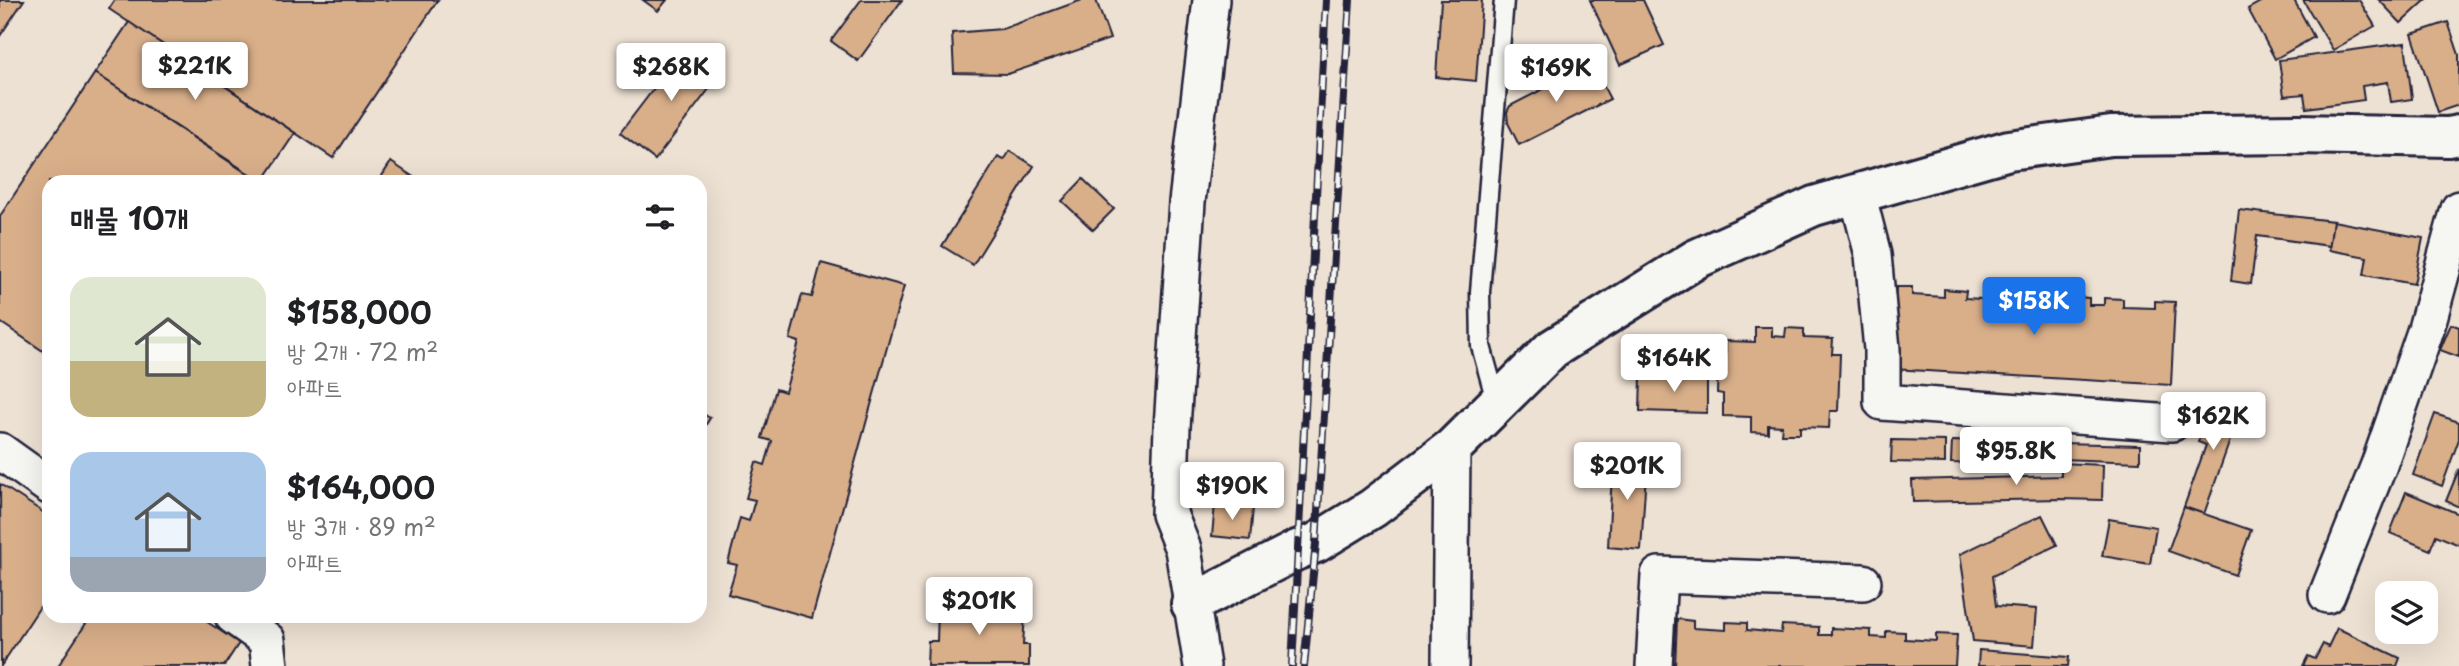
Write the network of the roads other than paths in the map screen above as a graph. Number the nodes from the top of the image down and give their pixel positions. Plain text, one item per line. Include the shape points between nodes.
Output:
1 (1211, 0) edge
2 (1504, 0) edge
3 (2459, 135) edge
4 (1857, 193) junction
5 (2459, 209) edge
6 (1497, 404) junction
7 (2172, 423) dead end
8 (1452, 448) junction
9 (0, 451) edge
10 (42, 480) edge
11 (1863, 582) dead end
12 (2327, 595) dead end
13 (1191, 604) junction
14 (243, 623) edge
15 (270, 666) edge
16 (1202, 666) edge
17 (1450, 666) edge
18 (1654, 666) edge

1 - 13 street via 1187,202 1169,514 1183,549
2 - 6 lane via 1480,292 1481,346
3 - 4 street via 2111,136 2009,150
4 - 6 street via 1814,206 1696,259 1552,349
4 - 7 street via 1873,255 1882,401
5 - 12 street via 2379,465
6 - 8 street
8 - 13 street via 1373,508 1316,543
8 - 17 street
9 - 10 street
11 - 18 street via 1659,575
13 - 16 street
14 - 15 street via 267,640

